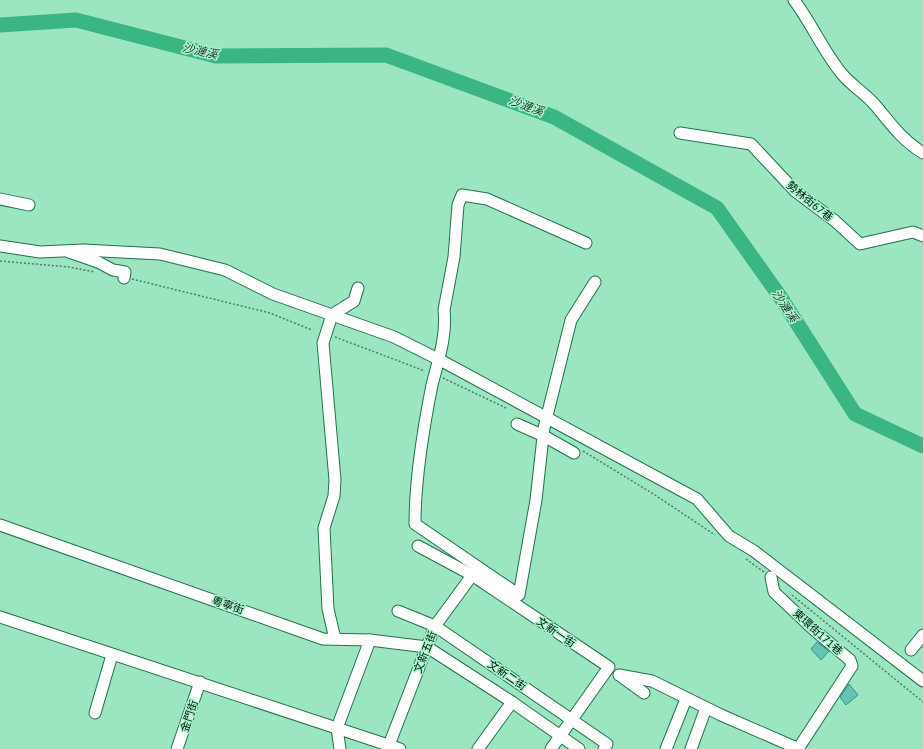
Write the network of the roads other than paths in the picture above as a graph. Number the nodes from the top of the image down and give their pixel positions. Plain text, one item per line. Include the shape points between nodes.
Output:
1 (794, 0) edge
2 (680, 133) dead end
3 (923, 153) edge
4 (0, 199) edge
5 (29, 205) dead end
6 (923, 236) edge
7 (586, 243) dead end
8 (0, 246) edge
9 (69, 252) junction
10 (124, 278) road end
11 (595, 282) dead end
12 (358, 288) dead end
13 (332, 315) junction
14 (440, 360) junction
15 (547, 417) junction
16 (517, 424) dead end
17 (544, 436) junction
18 (578, 451) road end
19 (0, 525) edge
20 (418, 546) dead end
21 (475, 571) junction
22 (771, 577) road end
23 (398, 611) dead end
24 (0, 617) edge
25 (435, 626) junction
26 (923, 635) edge
27 (335, 639) junction
28 (370, 640) junction
29 (427, 648) junction
30 (911, 650) dead end
31 (112, 655) junction
32 (609, 667) junction
33 (619, 675) junction
34 (923, 681) edge
35 (200, 682) junction
36 (644, 693) dead end
37 (686, 699) junction
38 (512, 702) junction
39 (706, 708) junction
40 (95, 713) dead end
41 (572, 720) junction
42 (337, 728) junction
43 (560, 736) junction
44 (389, 745) junction
45 (178, 749) edge
46 (340, 749) edge
47 (400, 749) edge
48 (478, 749) edge
49 (551, 749) edge
50 (579, 749) edge
51 (604, 749) edge
52 (666, 749) edge
53 (691, 749) edge
54 (798, 749) edge

1 - 3 street via 843,75 874,104 904,140
2 - 6 street, 勢林街67巷 via 751,144 795,191 835,221 860,244 913,232
4 - 5 street
7 - 14 street via 487,199 462,194 458,204 454,257 444,310
8 - 9 street via 40,252
9 - 10 street via 113,270 125,272
9 - 13 street via 83,250 167,256 225,270 273,294
11 - 15 street via 571,320
12 - 13 street via 354,301
13 - 14 street via 394,337
13 - 27 street via 323,343 336,480 324,528 328,609
14 - 15 street
14 - 21 street via 432,384 415,490 415,524
15 - 17 street
15 - 34 street via 697,499 729,536 754,551
16 - 17 street
17 - 18 street
17 - 21 street via 536,500 519,595
19 - 27 street, 粵寧街 via 323,639
20 - 21 street, 文新一街
21 - 25 street, 文新五街
21 - 32 street, 文新一街
22 - 54 street, 東環街171巷 via 774,592 850,660 852,666
23 - 25 street, 文新二街
24 - 31 street
25 - 29 street, 文新五街
25 - 41 street, 文新二街
26 - 30 street
27 - 28 street, 粵寧街
28 - 29 street, 文新二街
28 - 42 street
29 - 38 street, 文新二街
29 - 44 street, 文新五街
31 - 35 street
31 - 40 street
32 - 33 street, 文新一街
32 - 41 street
33 - 36 street, 文新一街
33 - 37 street, 東環街171巷 via 652,681
35 - 42 street
35 - 45 street, 金門街
37 - 39 street, 東環街171巷
37 - 52 street
38 - 43 street, 文新二街
38 - 48 street
39 - 53 street
39 - 54 street, 東環街171巷
41 - 43 street
41 - 51 street, 文新二街 via 607,744
42 - 44 street
42 - 46 street
43 - 49 street
43 - 50 street, 文新二街
44 - 47 street

